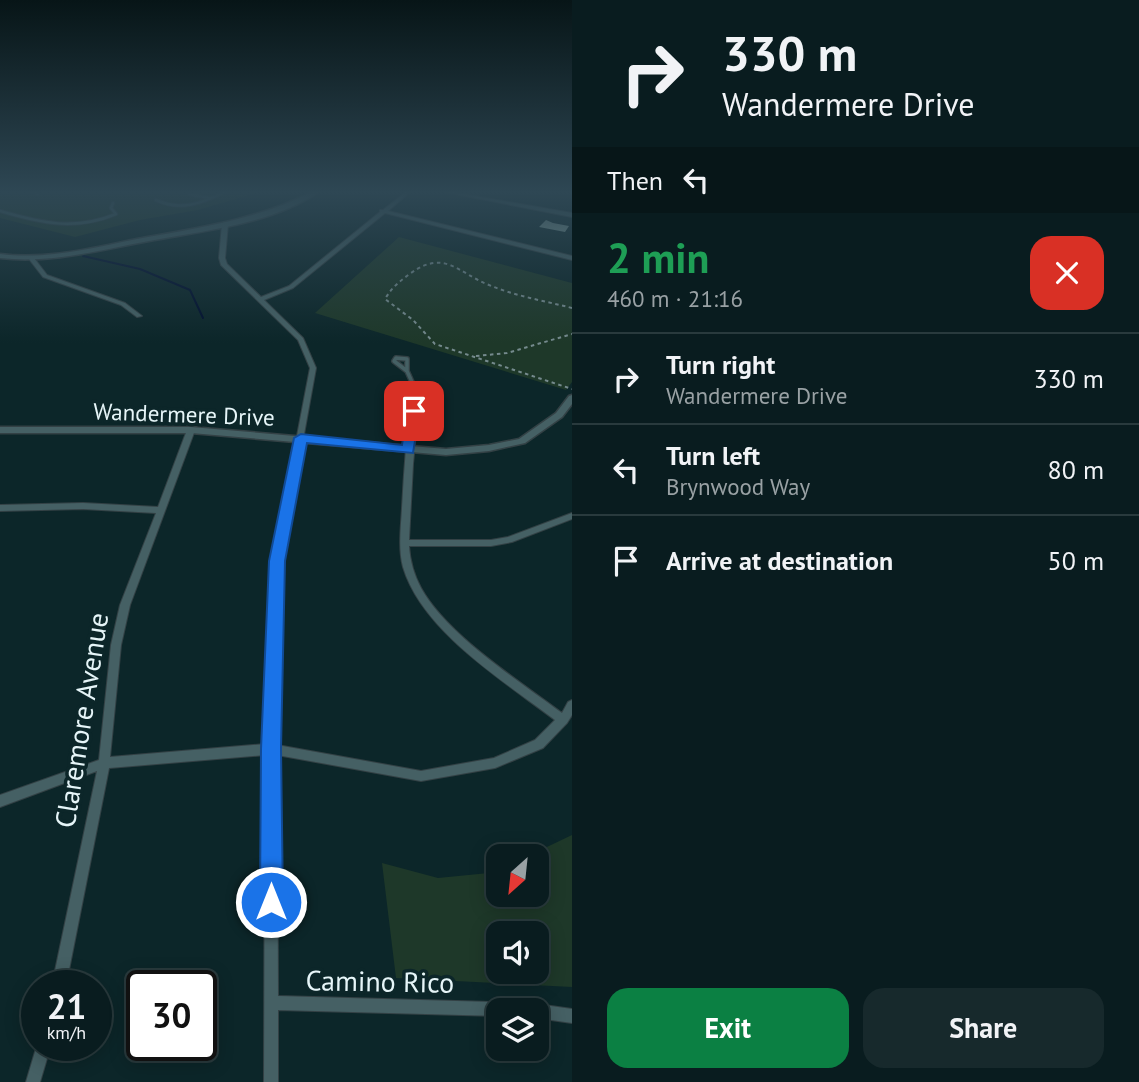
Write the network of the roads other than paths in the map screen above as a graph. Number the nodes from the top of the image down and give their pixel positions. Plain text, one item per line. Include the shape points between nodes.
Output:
1 (123, 242) edge
2 (223, 242) edge
3 (344, 242) edge
4 (509, 242) edge
5 (0, 256) edge
6 (572, 258) edge
7 (32, 259) junction
8 (261, 299) junction
9 (139, 316) dead end
10 (407, 371) dead end
11 (416, 391) joint
12 (572, 399) edge
13 (0, 430) edge
14 (191, 430) junction
15 (301, 438) junction
16 (408, 450) junction
17 (0, 509) edge
18 (161, 510) junction
19 (572, 516) edge
20 (405, 543) junction
21 (572, 705) edge
22 (563, 720) junction
23 (271, 749) junction
24 (104, 763) junction
25 (0, 802) edge
26 (62, 970) edge
27 (271, 1003) junction
28 (486, 1009) edge
29 (549, 1013) edge
30 (572, 1016) edge
31 (39, 1061) edge
32 (33, 1082) edge
33 (271, 1082) edge

1 - 7 street
2 - 8 street via 225,265
3 - 8 street via 291,287
4 - 6 street
5 - 7 street
7 - 9 street via 45,275 123,304
8 - 15 street via 300,339 313,368
10 - 11 lane
11 - 16 street
12 - 16 street, Wandermere Drive via 559,415 522,441 446,452
13 - 14 street, Wandermere Drive
14 - 15 street, Wandermere Drive
14 - 18 street, Claremore Avenue
15 - 16 street, Wandermere Drive
15 - 23 street via 277,561
16 - 20 street
17 - 18 street via 83,506
18 - 24 street, Claremore Avenue via 125,605 116,645
19 - 20 street via 491,543
20 - 22 street via 408,569 438,618
21 - 22 street
22 - 23 street via 539,744 495,763 421,776
23 - 24 street
23 - 27 street
24 - 25 street
24 - 26 street, Claremore Avenue
27 - 28 street, Camino Rico
27 - 33 street
29 - 30 street
31 - 32 street

